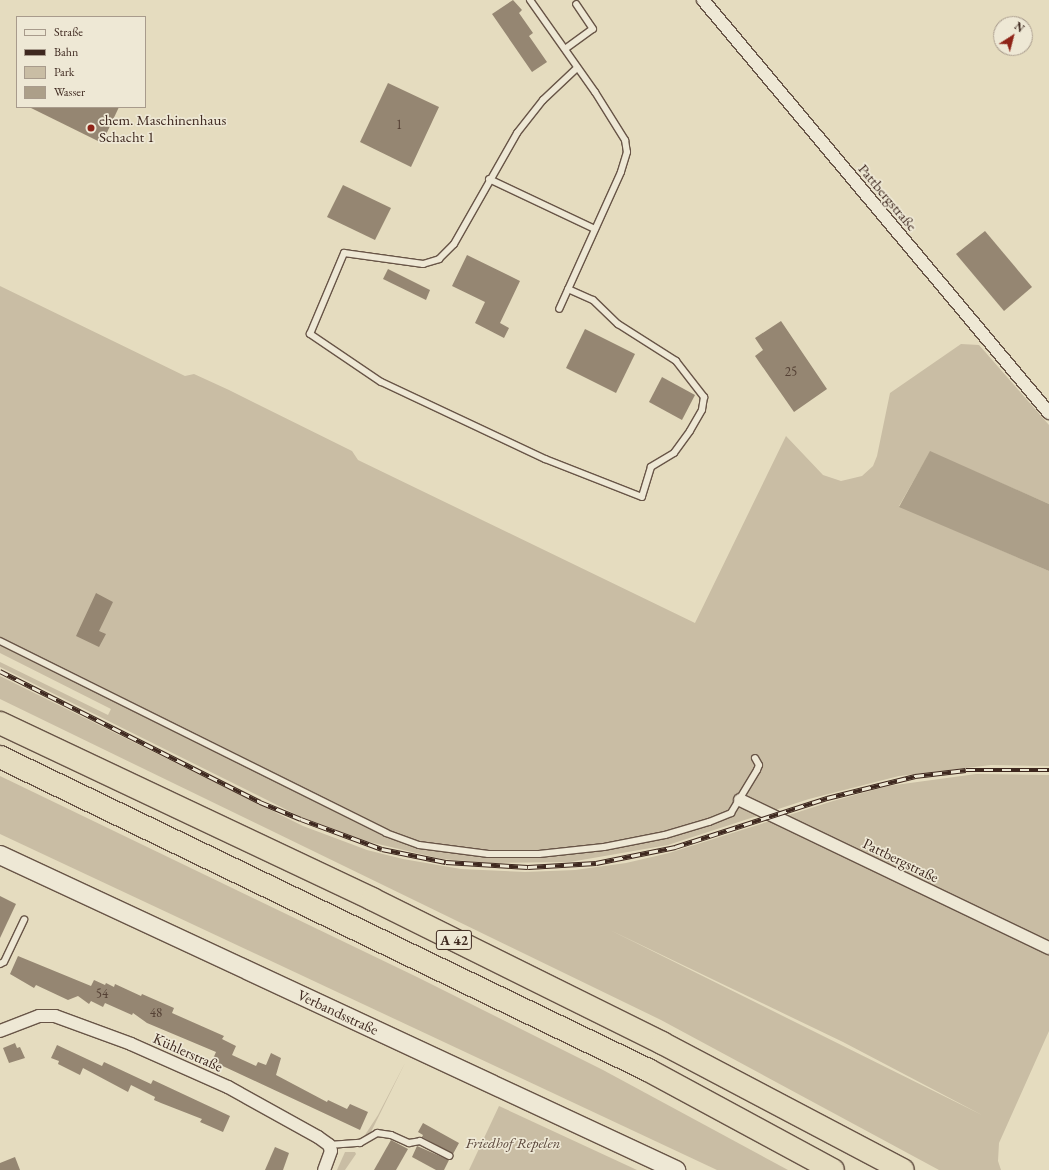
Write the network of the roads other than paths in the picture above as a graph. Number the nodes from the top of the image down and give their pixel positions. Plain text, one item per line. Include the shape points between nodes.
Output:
1 (530, 0) edge
2 (703, 0) edge
3 (576, 4) dead end
4 (565, 49) junction
5 (578, 68) junction
6 (489, 179) junction
7 (595, 228) junction
8 (568, 288) junction
9 (559, 309) dead end
10 (1049, 414) edge
11 (0, 642) edge
12 (0, 723) edge
13 (0, 757) edge
14 (755, 758) dead end
15 (740, 800) junction
16 (0, 854) edge
17 (24, 920) dead end
18 (1049, 948) edge
19 (0, 964) edge
20 (0, 1030) edge
21 (329, 1145) junction
22 (449, 1156) dead end
23 (324, 1170) edge
24 (676, 1170) edge
25 (833, 1170) edge
26 (903, 1170) edge

1 - 4 lane
2 - 10 street, Pattbergstraße
3 - 4 lane via 593,29
4 - 5 lane
5 - 6 lane via 543,100 517,133
5 - 7 lane via 625,140 627,152 621,172
6 - 7 lane
6 - 8 lane via 454,244 439,259 423,264 344,253 310,334 381,382 545,459 642,497 652,466 674,452 690,431 702,410 704,397 676,361 618,324 593,300
7 - 8 lane
8 - 9 lane
11 - 15 lane via 386,832 419,845 488,854 539,854 604,847 665,835 715,821 731,813
12 - 26 highway, A 42 via 372,899 662,1043
13 - 25 highway, A 42 via 648,1070
14 - 15 lane via 759,765
15 - 18 street, Pattbergstraße
16 - 24 main road, Verbandsstraße
17 - 19 lane via 4,962
20 - 21 street, Kühlerstraße via 39,1016 56,1016 131,1044 228,1087 288,1118
21 - 22 lane via 360,1143 377,1134 391,1135 410,1143 420,1141
21 - 23 street via 331,1151

